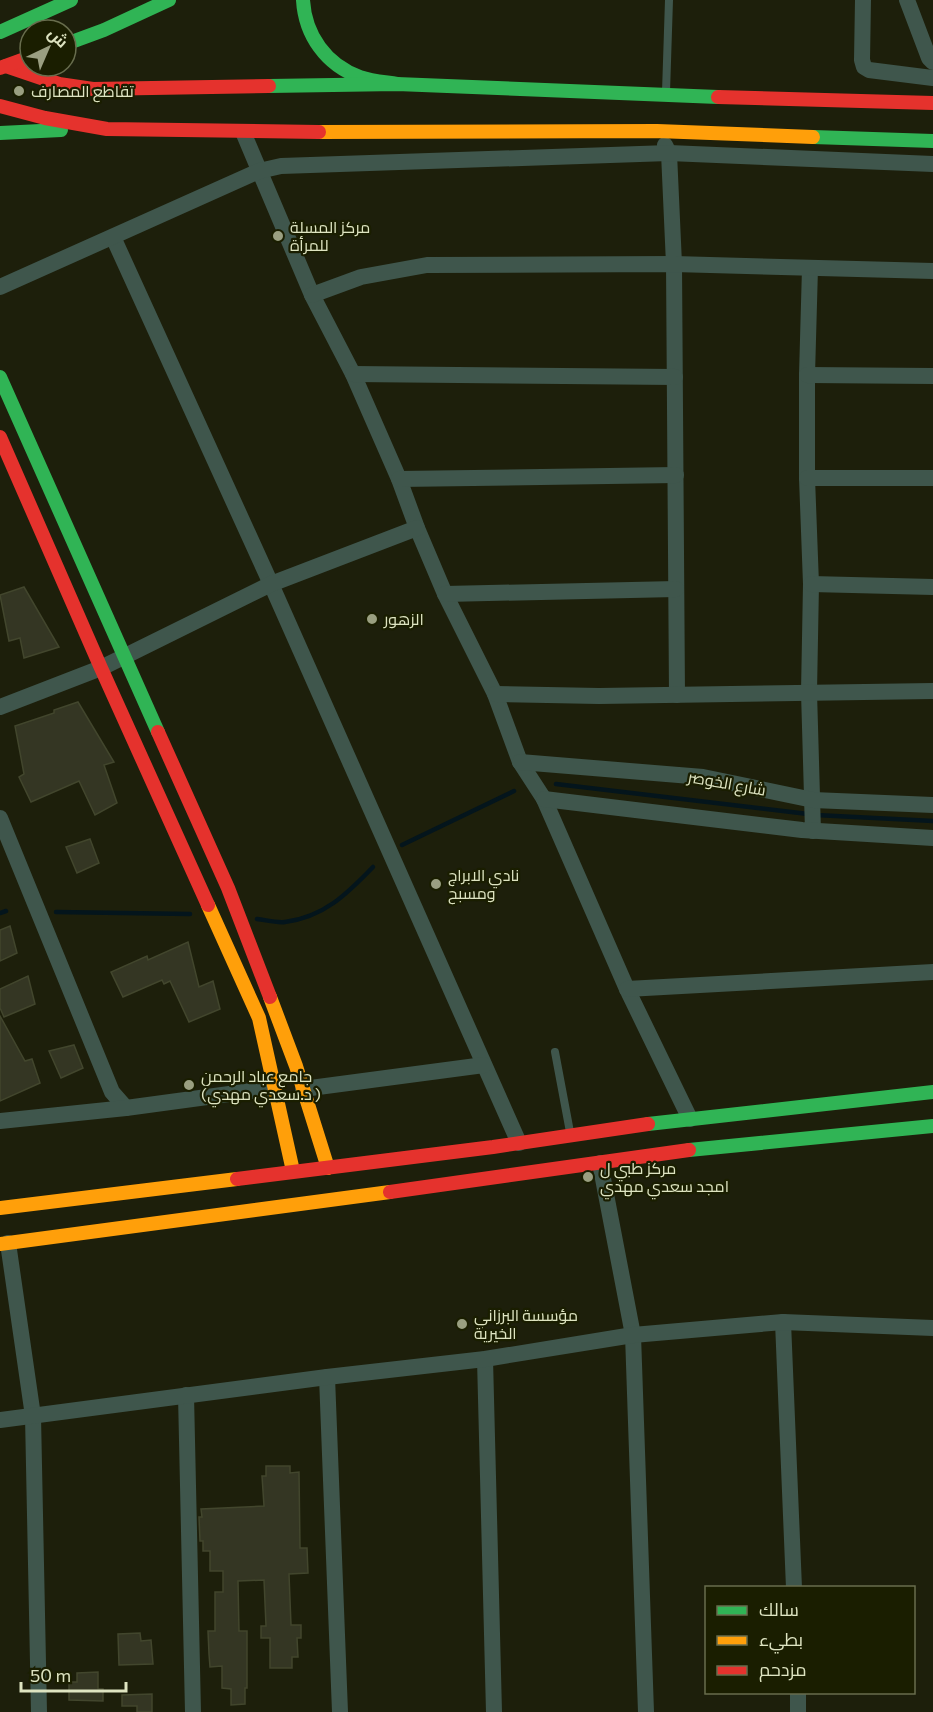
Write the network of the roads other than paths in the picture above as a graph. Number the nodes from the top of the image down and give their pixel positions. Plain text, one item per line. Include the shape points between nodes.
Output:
1 (169, 0) edge
2 (303, 0) edge
3 (669, 0) edge
4 (863, 0) edge
5 (907, 0) edge
6 (66, 2) edge
7 (9, 13) dead end
8 (0, 32) edge
9 (78, 40) edge
10 (18, 61) edge
11 (933, 62) edge
12 (2, 66) edge
13 (933, 78) edge
14 (397, 84) junction
15 (666, 96) junction
16 (933, 103) edge
17 (652, 104) junction
18 (0, 106) edge
19 (94, 128) junction
20 (657, 131) junction
21 (243, 132) junction
22 (0, 133) edge
23 (933, 141) edge
24 (669, 153) junction
25 (933, 164) edge
26 (260, 171) junction
27 (113, 237) junction
28 (674, 264) junction
29 (810, 268) junction
30 (933, 271) edge
31 (0, 287) edge
32 (312, 295) junction
33 (354, 374) junction
34 (807, 375) junction
35 (933, 376) edge
36 (0, 377) edge
37 (675, 377) junction
38 (0, 437) edge
39 (676, 475) junction
40 (807, 478) junction
41 (933, 478) edge
42 (399, 479) junction
43 (417, 528) junction
44 (271, 584) junction
45 (811, 584) junction
46 (933, 587) edge
47 (676, 589) junction
48 (446, 594) junction
49 (125, 657) junction
50 (101, 668) junction
51 (933, 691) edge
52 (809, 692) junction
53 (495, 694) junction
54 (677, 694) junction
55 (0, 707) edge
56 (520, 762) junction
57 (544, 799) junction
58 (813, 800) junction
59 (933, 805) edge
60 (0, 818) edge
61 (813, 831) junction
62 (933, 838) edge
63 (933, 972) edge
64 (627, 989) junction
65 (555, 1053) dead end
66 (484, 1065) junction
67 (273, 1088) junction
68 (303, 1089) junction
69 (933, 1092) edge
70 (126, 1108) junction
71 (690, 1119) junction
72 (0, 1121) edge
73 (933, 1126) edge
74 (571, 1136) junction
75 (519, 1143) junction
76 (600, 1162) junction
77 (328, 1168) junction
78 (293, 1171) junction
79 (0, 1208) edge
80 (4, 1243) edge
81 (783, 1323) junction
82 (933, 1328) edge
83 (633, 1335) junction
84 (485, 1359) junction
85 (327, 1377) junction
86 (186, 1395) junction
87 (33, 1416) junction
88 (0, 1420) edge
89 (794, 1586) edge
90 (798, 1694) edge
91 (39, 1712) edge
92 (193, 1712) edge
93 (340, 1712) edge
94 (494, 1712) edge
95 (646, 1712) edge
96 (798, 1712) edge

1 - 9 main road
2 - 14 main road via 310,34 330,58 359,77
3 - 15 lane
4 - 13 street via 864,67
5 - 11 street
6 - 7 main road
6 - 8 main road
10 - 12 main road
12 - 14 main road via 56,84 93,89
14 - 17 main road
15 - 16 main road
15 - 17 main road
17 - 20 main road
18 - 19 main road
19 - 21 main road
19 - 22 main road
20 - 21 main road
20 - 23 main road
20 - 24 street
21 - 26 street
24 - 25 street
24 - 26 street via 293,165
24 - 28 street
26 - 27 street
26 - 32 street
27 - 31 street
27 - 44 street
28 - 29 street
28 - 32 street via 427,265 361,277
28 - 37 street
29 - 30 street
29 - 34 street
32 - 33 street
33 - 37 street
33 - 42 street
34 - 35 street
34 - 40 street
36 - 49 main road
37 - 39 street
38 - 50 main road
39 - 42 street
39 - 47 street
40 - 41 street
40 - 45 street
42 - 43 street
43 - 44 street
43 - 48 street
44 - 49 street
44 - 66 street
45 - 46 street
45 - 52 street
47 - 48 street
47 - 54 street
48 - 53 street
49 - 50 street
49 - 68 main road via 228,888
50 - 55 street
50 - 67 main road via 259,1018
51 - 52 street
52 - 54 street
52 - 58 street
53 - 54 street
53 - 56 street
56 - 57 street
56 - 58 street, شارع الخوصر via 703,777
57 - 61 street
57 - 64 street
58 - 59 street, شارع الخوصر
58 - 61 street
60 - 70 street via 112,1092
61 - 62 street
63 - 64 street
64 - 71 street
65 - 74 lane
66 - 68 street
66 - 75 street
67 - 70 street
67 - 78 main road
68 - 77 main road
69 - 71 main road
70 - 72 street
71 - 74 main road
73 - 76 main road
74 - 75 main road
75 - 77 main road
76 - 80 main road
76 - 83 street
77 - 78 main road
78 - 79 main road
80 - 87 street
81 - 82 street
81 - 83 street
81 - 89 street
83 - 84 street
83 - 95 street
84 - 85 street
84 - 94 street
85 - 86 street
85 - 93 street
86 - 87 street
86 - 92 street
87 - 88 street
87 - 91 street
90 - 96 street

